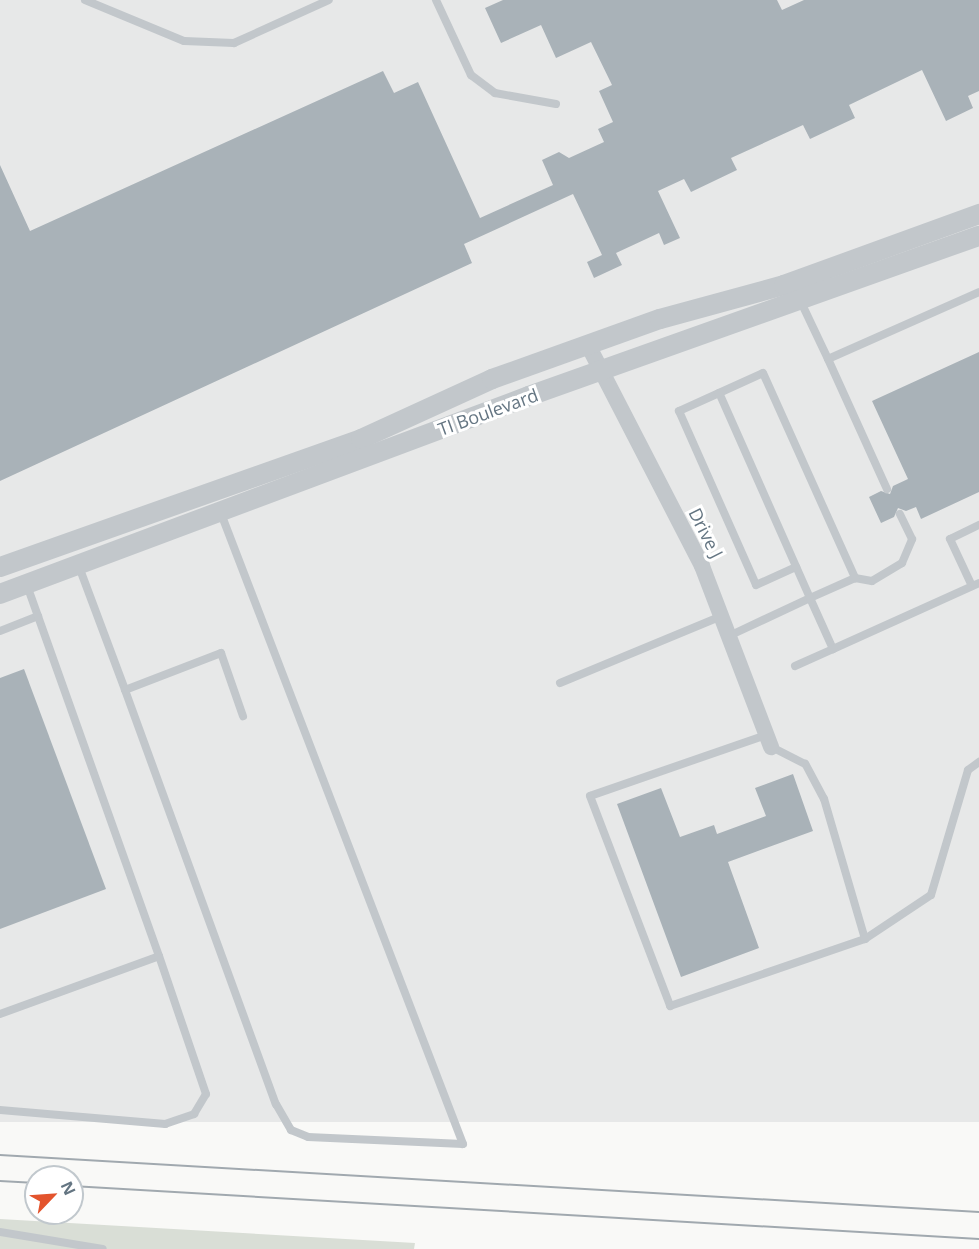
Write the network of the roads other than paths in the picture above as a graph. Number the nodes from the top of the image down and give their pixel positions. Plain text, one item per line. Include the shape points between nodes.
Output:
1 (85, 0) edge
2 (328, 0) edge
3 (436, 0) edge
4 (556, 104) dead end
5 (979, 214) edge
6 (979, 236) edge
7 (979, 292) edge
8 (800, 300) junction
9 (588, 345) junction
10 (828, 359) junction
11 (601, 372) junction
12 (719, 393) junction
13 (886, 489) dead end
14 (220, 510) junction
15 (900, 514) dead end
16 (979, 525) edge
17 (78, 564) junction
18 (0, 567) edge
19 (796, 567) junction
20 (855, 578) junction
21 (976, 584) edge
22 (27, 585) junction
23 (0, 594) edge
24 (810, 598) junction
25 (723, 615) junction
26 (38, 616) junction
27 (0, 631) edge
28 (731, 635) junction
29 (833, 649) junction
30 (795, 666) dead end
31 (560, 683) dead end
32 (125, 690) junction
33 (243, 716) dead end
34 (769, 741) junction
35 (979, 762) edge
36 (865, 939) junction
37 (159, 956) junction
38 (0, 1014) edge
39 (0, 1110) edge
40 (0, 1232) edge
41 (103, 1249) edge

1 - 2 lane via 184,41 234,44
3 - 4 lane via 471,75 495,93
5 - 9 street, TI Boulevard via 784,285
6 - 8 street, TI Boulevard
7 - 10 lane
8 - 10 lane
8 - 11 street, TI Boulevard
9 - 11 street, Drive J
9 - 18 street, TI Boulevard via 492,379 361,439
10 - 13 lane
11 - 14 street, TI Boulevard
11 - 25 street, Drive J via 702,566
12 - 19 lane
12 - 19 lane via 679,411 756,585
12 - 20 lane via 763,373
14 - 17 street, TI Boulevard
14 - 32 lane via 463,1144 308,1137 291,1130 276,1104
15 - 20 lane via 912,539 902,563 872,580
16 - 21 lane via 950,539
17 - 22 street, TI Boulevard
17 - 32 lane
19 - 24 lane
20 - 24 lane
21 - 29 lane
22 - 23 street, TI Boulevard
22 - 26 lane
24 - 28 lane
24 - 29 lane
25 - 28 street, Drive J
25 - 31 lane
26 - 27 lane
26 - 37 lane
28 - 34 street, Drive J
29 - 30 lane
32 - 33 lane via 221,653
34 - 36 lane via 805,764 824,799
34 - 36 lane via 590,796 670,1006
35 - 36 lane via 968,770 931,895
37 - 38 lane
37 - 39 lane via 206,1094 194,1113 165,1124
40 - 41 lane

